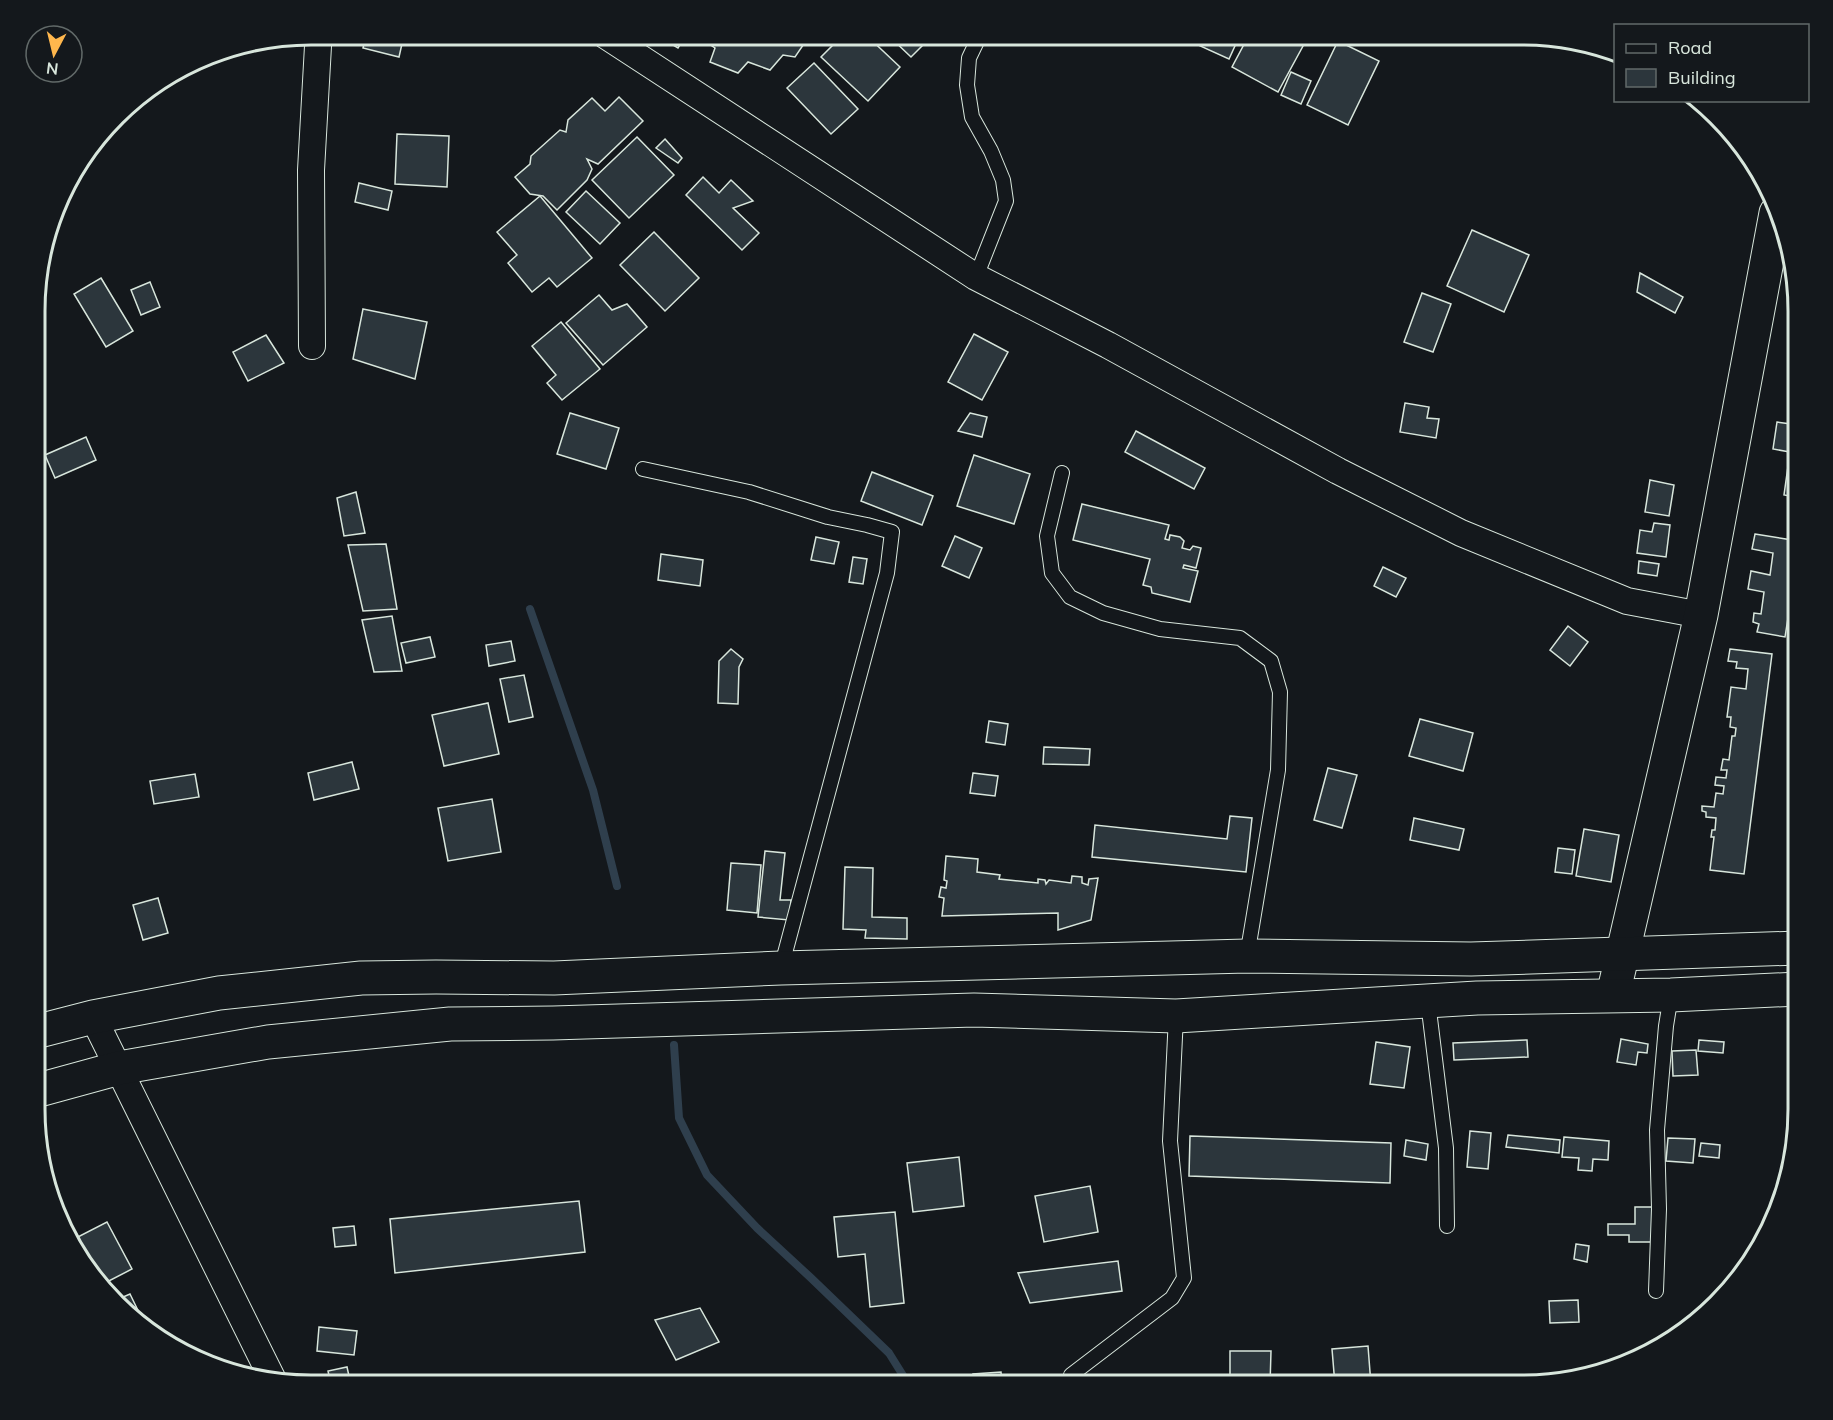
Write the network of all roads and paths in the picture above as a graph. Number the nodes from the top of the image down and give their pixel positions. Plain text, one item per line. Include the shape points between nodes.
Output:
1 (318, 45) edge
2 (620, 45) edge
3 (975, 45) edge
4 (1774, 225) edge
5 (976, 277) junction
6 (312, 346) dead end
7 (644, 469) dead end
8 (1062, 473) dead end
9 (1701, 615) junction
10 (1788, 948) edge
11 (1622, 954) junction
12 (1247, 956) junction
13 (781, 968) junction
14 (1788, 989) edge
15 (1613, 995) junction
16 (1671, 995) junction
17 (1428, 1002) junction
18 (1176, 1016) junction
19 (93, 1017) junction
20 (45, 1029) edge
21 (119, 1068) junction
22 (45, 1088) edge
23 (1447, 1227) dead end
24 (1656, 1291) dead end
25 (269, 1372) edge
26 (1071, 1375) dead end

1 - 6 street via 311,170
2 - 5 street
3 - 5 lane via 969,58 967,85 972,117 1003,180 1006,201
4 - 9 main road
5 - 9 street via 1461,533 1627,601
7 - 13 lane via 749,492 892,532 887,573
8 - 12 lane via 1047,536 1052,573 1070,597 1103,613 1160,629 1240,638 1271,661 1280,692 1278,770
9 - 11 main road
10 - 11 main road
11 - 12 main road via 1471,959
11 - 15 main road
12 - 13 main road
13 - 19 main road via 554,978 361,978 219,993
14 - 16 main road
15 - 16 main road
15 - 17 main road
16 - 24 lane via 1657,1130
17 - 18 main road
17 - 23 lane via 1446,1148
18 - 21 main road via 974,1010 450,1024 268,1042
18 - 26 lane via 1170,1141 1184,1278 1172,1298
19 - 20 main road
19 - 21 street
21 - 22 main road
21 - 25 street

